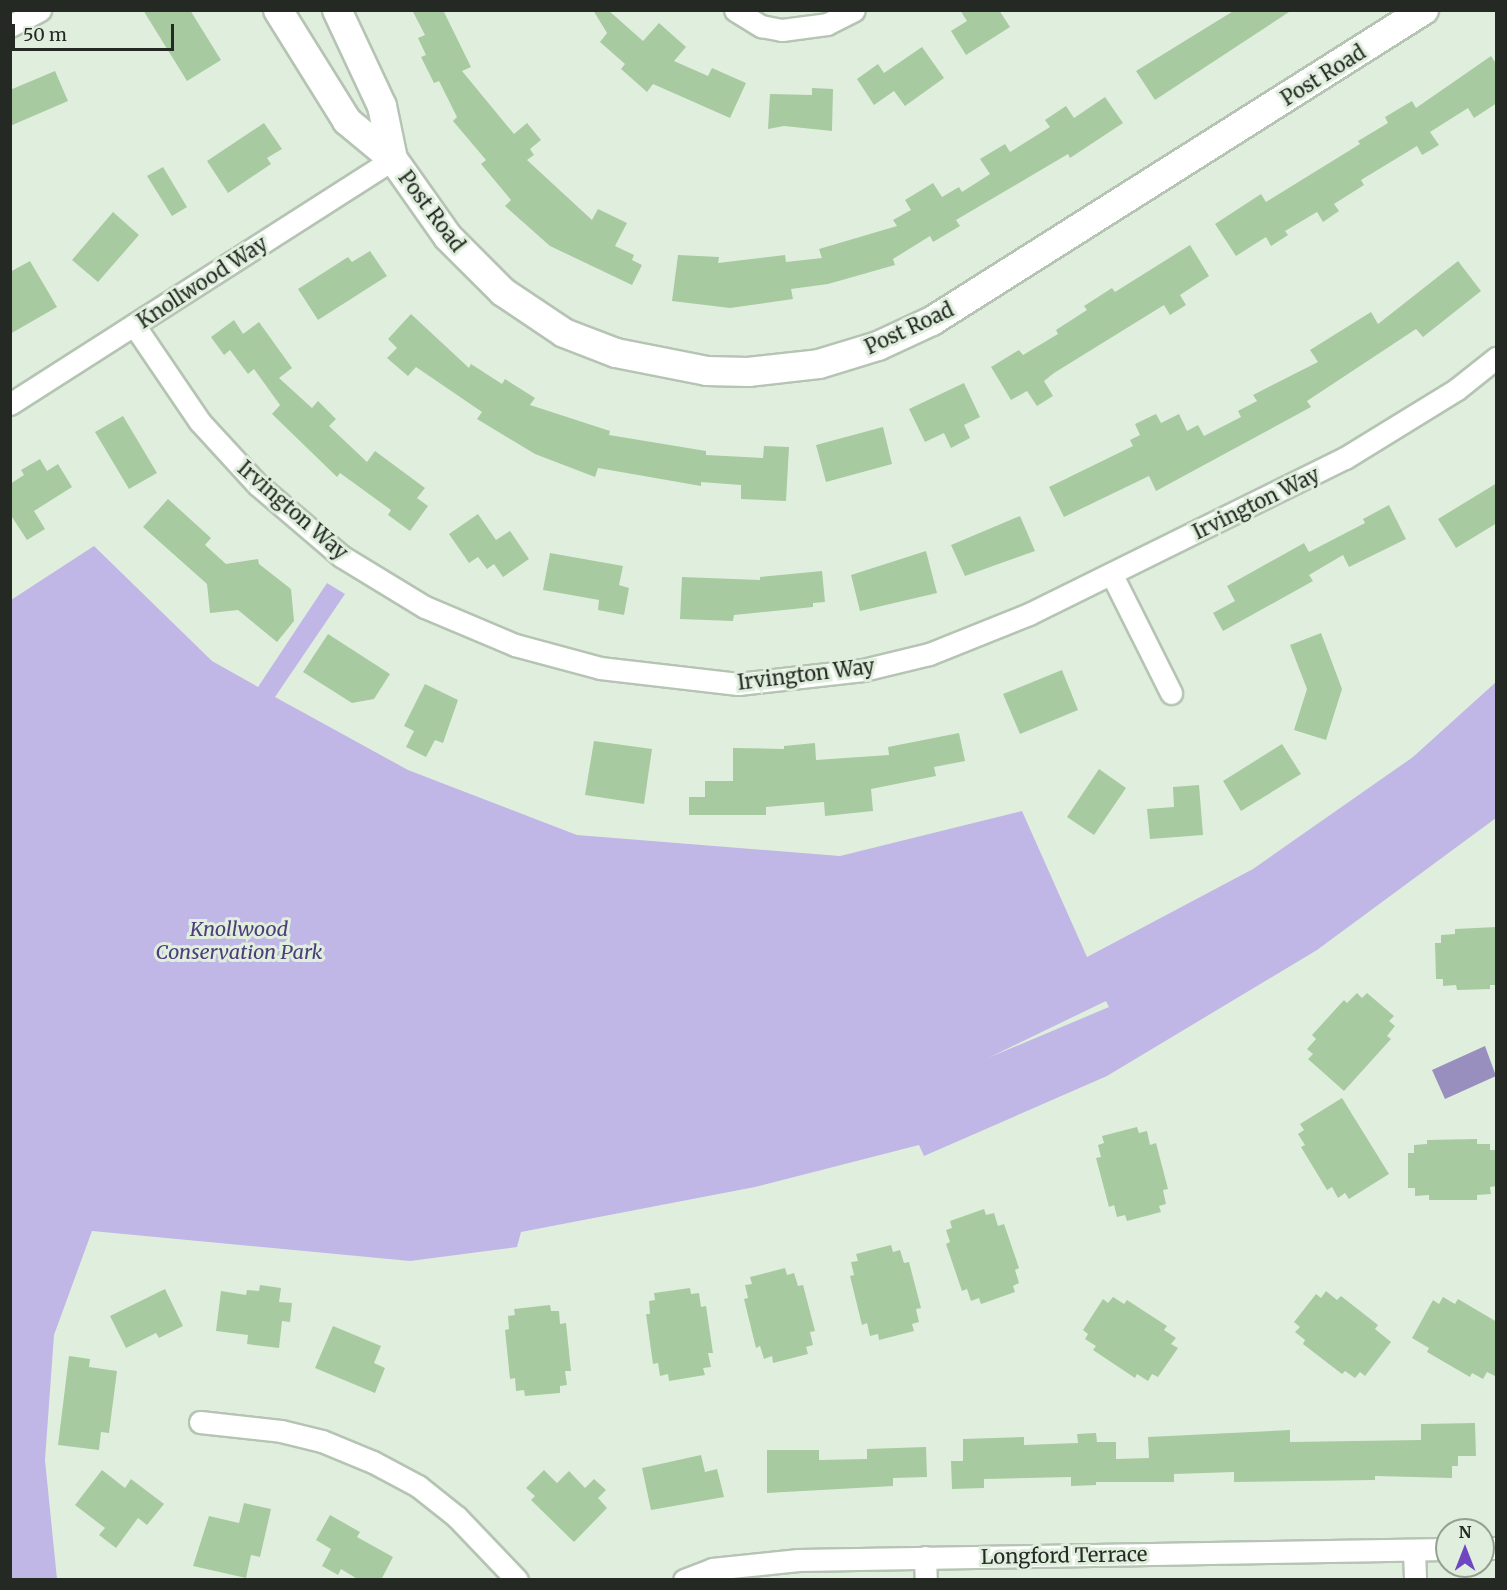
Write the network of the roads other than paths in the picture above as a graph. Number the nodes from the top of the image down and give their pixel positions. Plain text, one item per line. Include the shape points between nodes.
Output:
1 (40, 10) edge
2 (278, 10) edge
3 (337, 10) edge
4 (735, 10) edge
5 (854, 10) edge
6 (1424, 10) edge
7 (10, 26) edge
8 (393, 159) junction
9 (134, 325) junction
10 (1497, 358) edge
11 (10, 404) edge
12 (1112, 575) junction
13 (1172, 693) dead end
14 (200, 1422) dead end
15 (1435, 1549) edge
16 (1414, 1550) junction
17 (925, 1557) junction
18 (517, 1580) edge
19 (684, 1580) edge
20 (926, 1580) edge
21 (1415, 1580) edge

1 - 7 street
2 - 8 street via 347,121
3 - 8 street via 382,106
4 - 5 street via 761,26 802,30 826,24
6 - 8 street, Post Road via 972,297 900,337 819,364 748,372 707,371 645,361 564,333 503,292 448,237
8 - 9 street, Knollwood Way
9 - 11 street, Knollwood Way
9 - 12 street, Irvington Way via 200,422 258,485 341,556 455,622 515,645 600,668 738,684 863,670 976,637
10 - 12 street, Irvington Way via 1457,389 1345,458
12 - 13 street
14 - 18 street via 280,1431 322,1441 373,1462 418,1486 457,1517
15 - 16 street, Longford Terrace
16 - 17 street, Longford Terrace
16 - 21 street
17 - 19 street, Longford Terrace via 799,1560 712,1569
17 - 20 street

